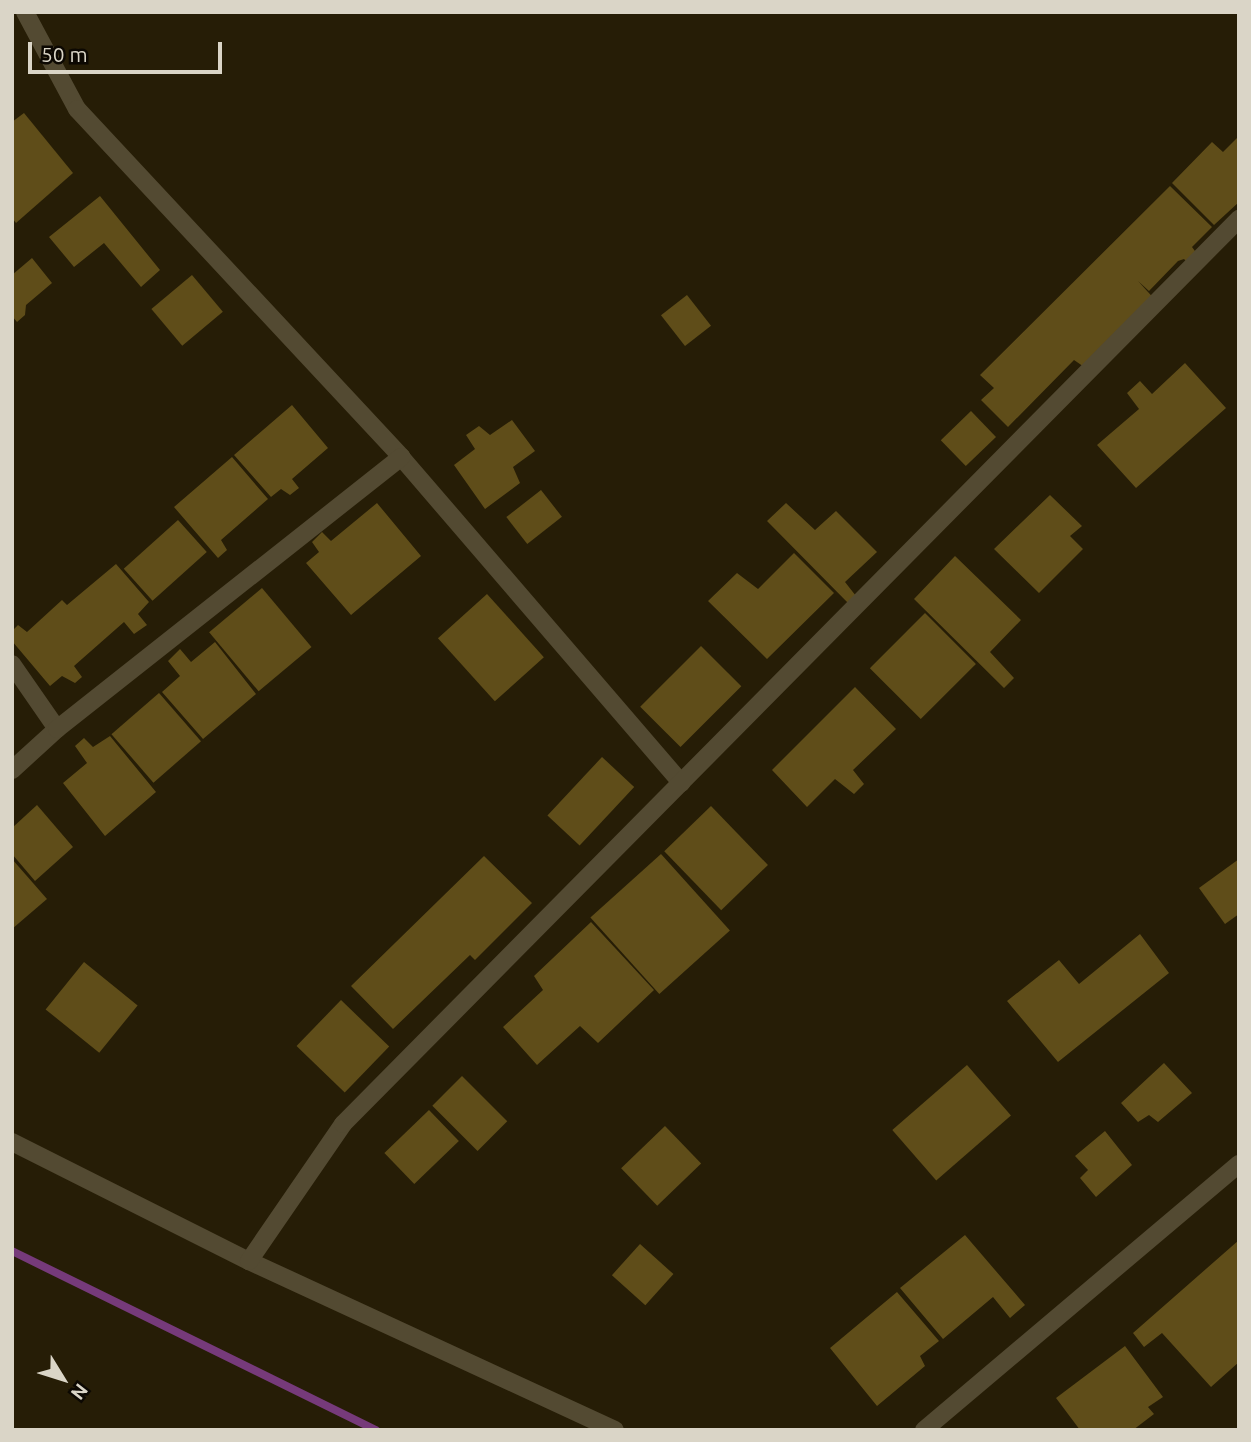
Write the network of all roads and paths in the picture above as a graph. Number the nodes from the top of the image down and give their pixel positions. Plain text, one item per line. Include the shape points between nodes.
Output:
1 (25, 12) edge
2 (1239, 219) edge
3 (401, 457) junction
4 (12, 664) edge
5 (57, 729) junction
6 (12, 770) edge
7 (681, 783) junction
8 (12, 1142) edge
9 (1239, 1164) edge
10 (249, 1261) junction
11 (614, 1430) edge
12 (924, 1430) edge

1 - 3 street via 77,109
2 - 7 street
3 - 5 street
3 - 7 street
4 - 5 street
5 - 6 street
7 - 10 street via 343,1124
8 - 10 street
9 - 12 street
10 - 11 street

